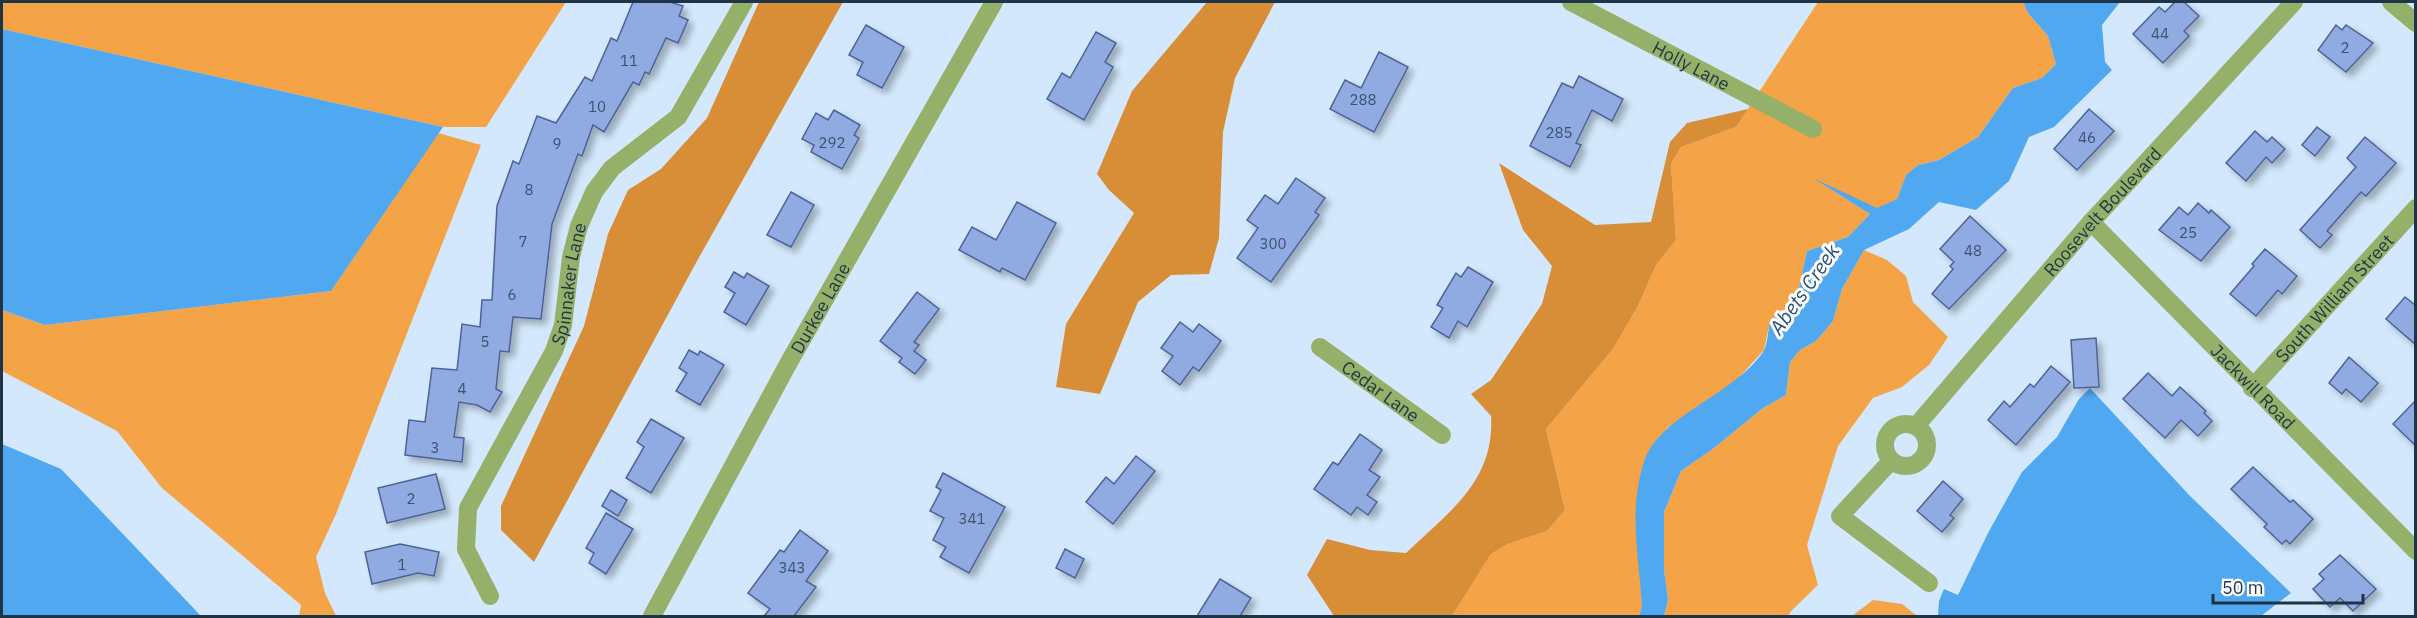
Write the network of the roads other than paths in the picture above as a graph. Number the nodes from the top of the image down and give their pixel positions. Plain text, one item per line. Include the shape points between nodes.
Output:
1 (744, 2) edge
2 (994, 2) edge
3 (1571, 2) edge
4 (2294, 2) edge
5 (2391, 2) edge
6 (2415, 23) edge
7 (1814, 129) dead end
8 (2415, 208) edge
9 (2091, 222) junction
10 (1320, 347) dead end
11 (2252, 388) junction
12 (1916, 426) junction
13 (1442, 435) dead end
14 (1891, 461) junction
15 (2414, 547) edge
16 (1929, 583) dead end
17 (490, 596) dead end
18 (652, 616) edge

1 - 17 street, Spinnaker Lane via 678,117 612,168 594,192 579,226 563,325 554,351 468,508 466,549
2 - 18 street, Durkee Lane via 788,364
3 - 7 street, Holly Lane
4 - 9 street, Roosevelt Boulevard
5 - 6 street
8 - 11 street, South William Street
9 - 11 street, Jackwill Road
9 - 12 street, Roosevelt Boulevard
10 - 13 street, Cedar Lane
11 - 15 street, Jackwill Road
12 - 14 street via 1906,423 1888,432 1885,453
12 - 14 street via 1927,440 1923,457 1908,466
14 - 16 street via 1840,516

